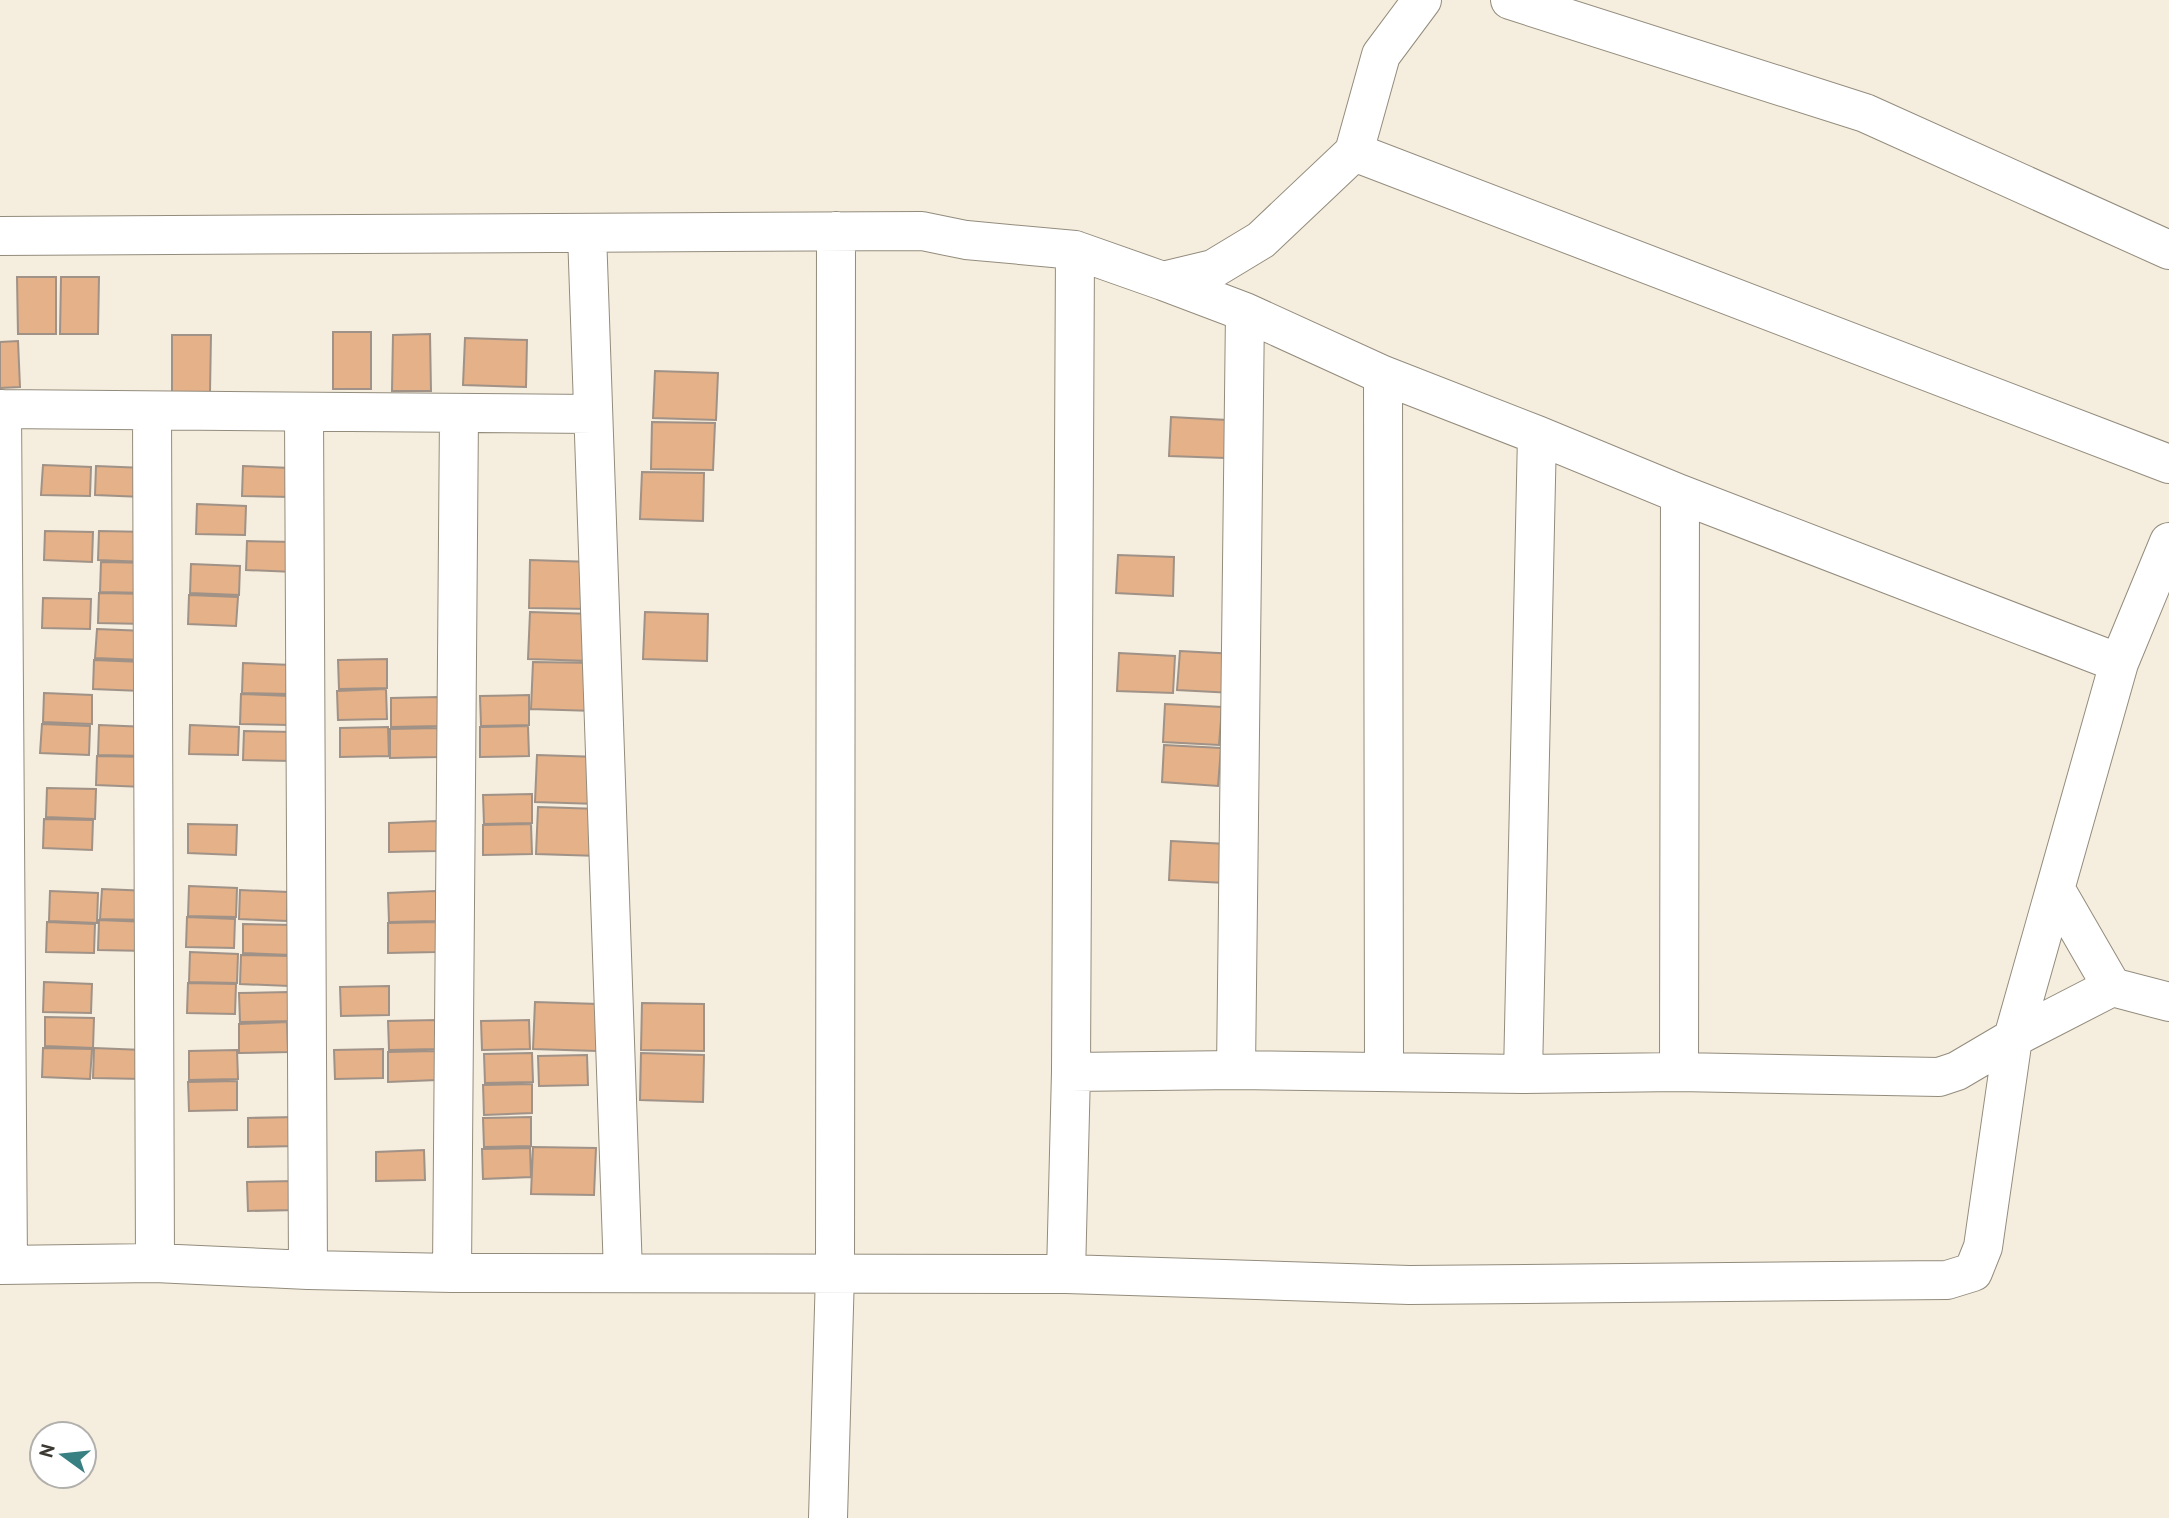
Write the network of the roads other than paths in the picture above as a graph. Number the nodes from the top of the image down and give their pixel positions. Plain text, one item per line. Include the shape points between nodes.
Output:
1 (1422, 0) edge
2 (1510, 0) edge
3 (1354, 152) junction
4 (836, 231) junction
5 (587, 233) junction
6 (0, 236) edge
7 (1076, 250) junction
8 (2169, 250) edge
9 (1163, 281) junction
10 (1245, 312) junction
11 (1383, 375) junction
12 (1, 409) edge
13 (152, 411) junction
14 (304, 412) junction
15 (459, 413) junction
16 (593, 414) junction
17 (1537, 435) junction
18 (2169, 464) edge
19 (1680, 494) junction
20 (2169, 542) edge
21 (2119, 663) junction
22 (2056, 890) junction
23 (2112, 987) junction
24 (2169, 1002) edge
25 (2013, 1038) junction
26 (1236, 1070) junction
27 (1384, 1071) junction
28 (1071, 1072) junction
29 (1679, 1072) junction
30 (1523, 1074) junction
31 (155, 1263) junction
32 (4, 1265) edge
33 (308, 1270) junction
34 (452, 1273) junction
35 (623, 1273) junction
36 (835, 1273) junction
37 (1066, 1274) junction
38 (828, 1518) edge

1 - 3 street via 1381,55
2 - 8 street via 1865,113
3 - 9 street via 1261,240 1213,269
3 - 18 street
4 - 5 street
4 - 7 street via 922,231 965,240
4 - 36 street
5 - 6 street
5 - 16 street
7 - 9 street
7 - 28 street
9 - 10 street
10 - 11 street
10 - 26 street
11 - 17 street
11 - 27 street
12 - 13 street
12 - 32 street
13 - 14 street
13 - 31 street
14 - 15 street
14 - 33 street
15 - 16 street
15 - 34 street
16 - 35 street
17 - 19 street
17 - 30 street
19 - 21 street
19 - 29 street
20 - 21 street
21 - 22 street
22 - 23 street
22 - 25 street
23 - 24 street
23 - 25 street
25 - 29 street via 1957,1072 1939,1077
25 - 37 street via 1983,1247 1973,1272 1947,1280 1409,1285
26 - 27 street
26 - 28 street
27 - 30 street
28 - 37 street
29 - 30 street
31 - 32 street
31 - 33 street
33 - 34 street
34 - 35 street
35 - 36 street
36 - 37 street
36 - 38 street

